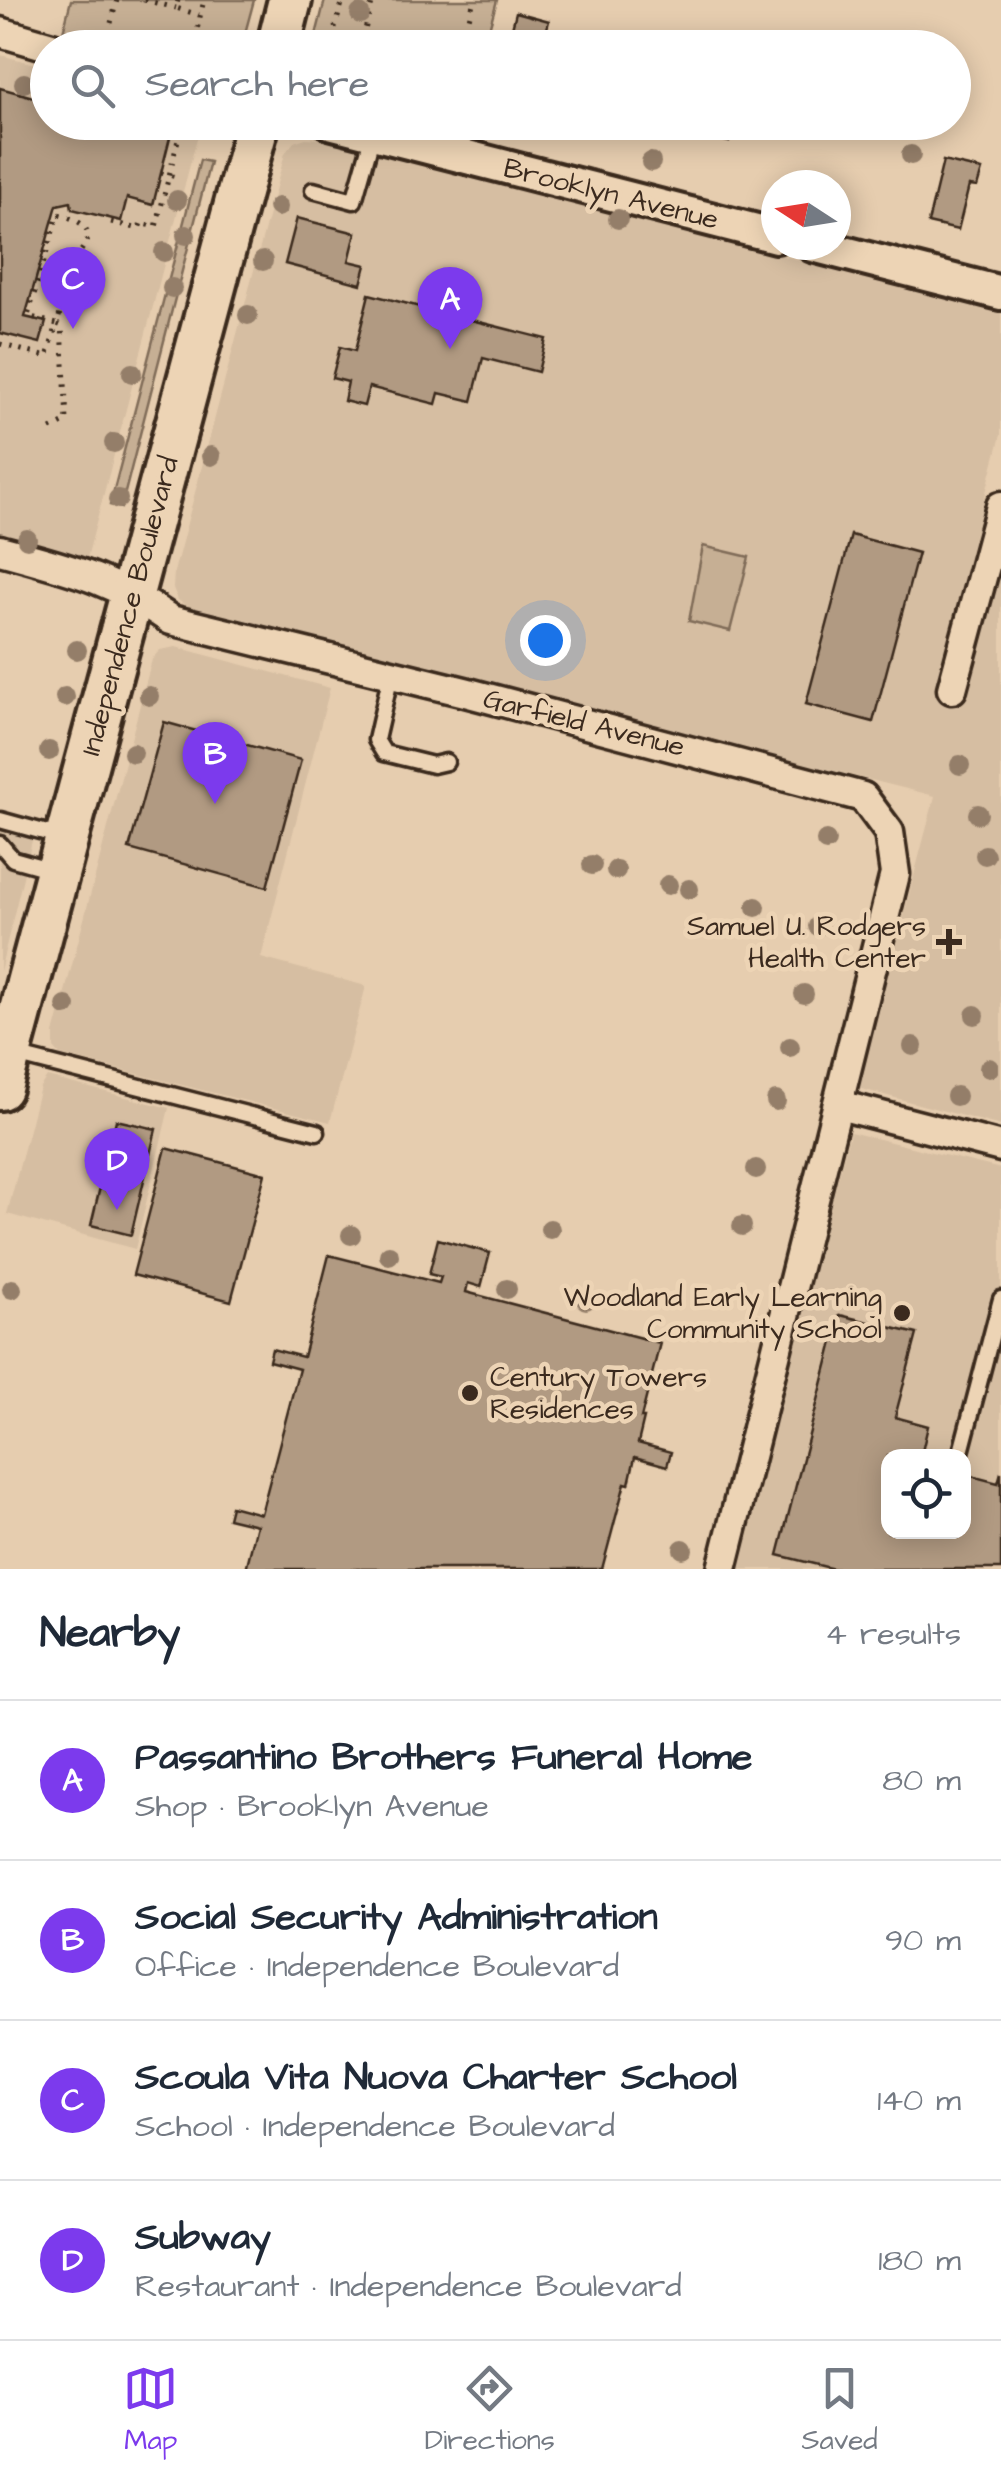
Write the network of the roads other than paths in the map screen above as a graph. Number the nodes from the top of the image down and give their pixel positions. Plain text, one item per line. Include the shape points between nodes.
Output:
1 (290, 0) edge
2 (282, 30) edge
3 (0, 32) edge
4 (30, 41) edge
5 (253, 140) edge
6 (372, 140) edge
7 (398, 140) edge
8 (313, 190) dead end
9 (761, 232) edge
10 (851, 255) edge
11 (1001, 293) edge
12 (1001, 506) edge
13 (0, 550) edge
14 (133, 594) junction
15 (391, 674) junction
16 (952, 689) dead end
17 (446, 762) dead end
18 (0, 820) edge
19 (0, 844) edge
20 (63, 855) junction
21 (2, 1079) edge
22 (839, 1105) junction
23 (317, 1132) dead end
24 (1001, 1147) edge
25 (1001, 1299) edge
26 (962, 1449) edge
27 (722, 1569) edge

1 - 2 main road
3 - 4 street
5 - 14 main road, Independence Boulevard
6 - 8 lane via 354,201
7 - 9 street, Brooklyn Avenue
10 - 11 street
12 - 16 street
13 - 14 street, Garfield Avenue
14 - 15 street, Garfield Avenue via 171,620
14 - 20 main road, Independence Boulevard
15 - 17 lane via 376,740 384,753
15 - 22 street, Garfield Avenue via 863,797 888,832 895,874
18 - 20 lane
19 - 20 lane via 13,859
20 - 21 main road, Independence Boulevard via 19,991
21 - 23 lane
22 - 24 street
22 - 27 street, Garfield Avenue
25 - 26 lane

